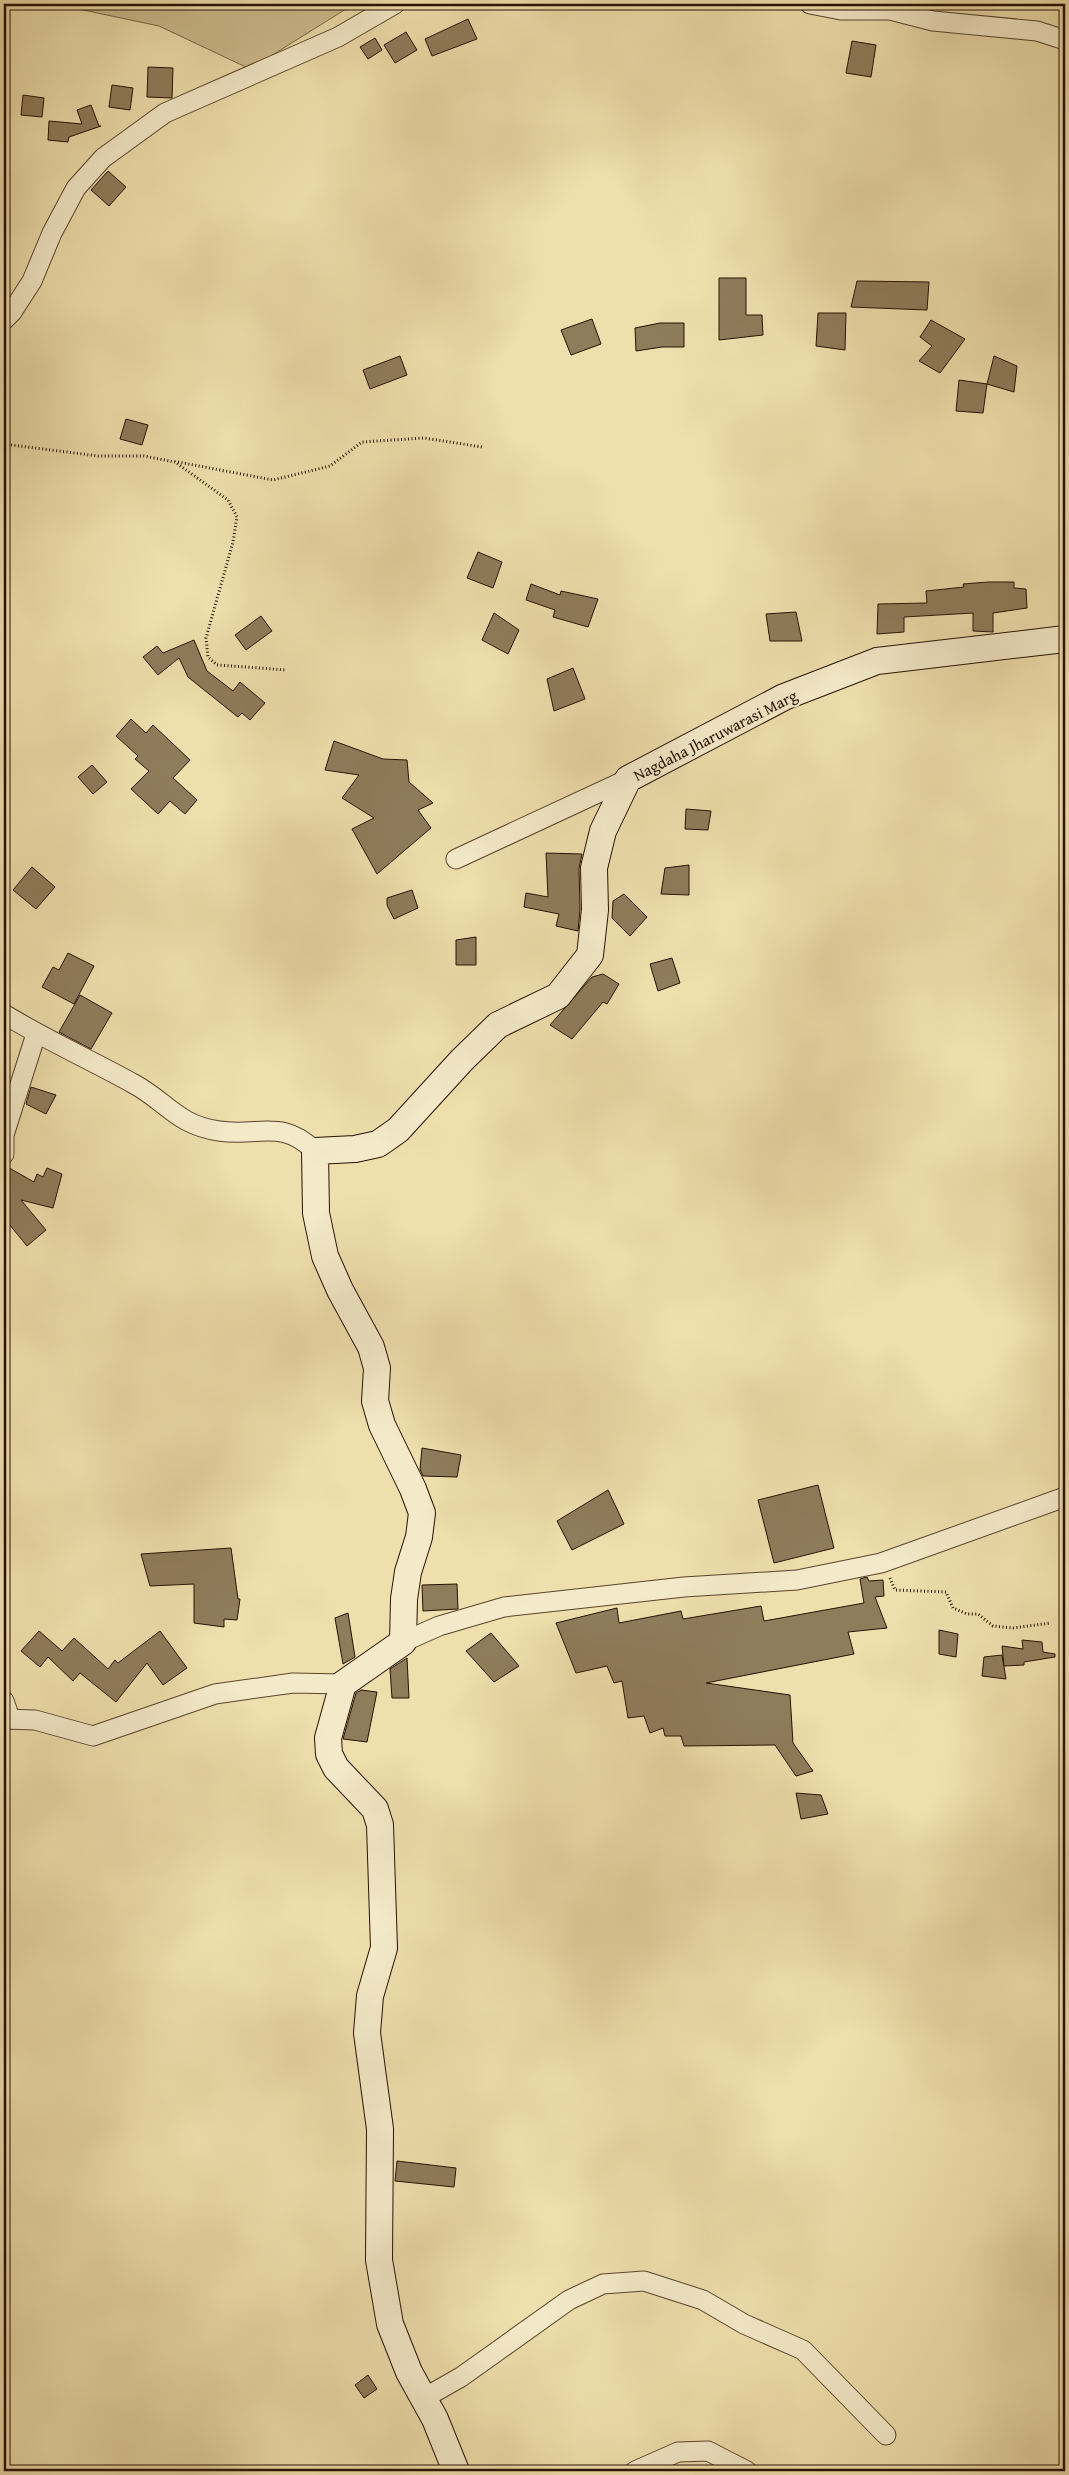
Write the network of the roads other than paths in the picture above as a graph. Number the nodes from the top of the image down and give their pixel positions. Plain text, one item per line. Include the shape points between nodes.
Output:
1 (396, 4) edge
2 (810, 4) edge
3 (1065, 40) edge
4 (4, 320) edge
5 (1065, 639) edge
6 (628, 779) junction
7 (456, 859) dead end
8 (4, 1014) edge
9 (36, 1034) junction
10 (4, 1135) edge
11 (315, 1151) junction
12 (4, 1154) edge
13 (1065, 1497) edge
14 (403, 1642) junction
15 (343, 1684) junction
16 (6, 1713) edge
17 (424, 2398) junction
18 (886, 2435) dead end
19 (456, 2471) edge
20 (635, 2471) edge
21 (748, 2471) edge

1 - 4 street via 338,37 165,113 103,158 76,188 52,232 32,281
2 - 3 street via 841,10 890,10 933,21 1037,31
5 - 6 street, Nagdaha Jharuwarasi Marg via 877,661 784,697
6 - 7 street
6 - 11 street, Nagdaha Jharuwarasi Marg via 604,830 594,868 595,910 590,955 558,996 498,1025 398,1130 378,1144 355,1150
8 - 9 street
9 - 10 street
9 - 11 street via 137,1085 190,1124 220,1131 287,1131 303,1139
10 - 12 street
11 - 14 street via 316,1213 324,1256 371,1347 376,1368 375,1401 382,1425 422,1513 404,1599
13 - 14 street via 881,1563 797,1580 684,1586 504,1607 439,1626
14 - 15 street
15 - 16 street via 292,1683 215,1694 93,1736
15 - 17 street via 328,1738 329,1754 336,1768 375,1809 380,1825 384,1948 370,1996 367,2033 380,2129 379,2260 390,2324 409,2372
17 - 18 street via 460,2377 569,2300 603,2284 644,2280 703,2300 744,2324 803,2350
17 - 19 street
20 - 21 street via 678,2452 708,2450

